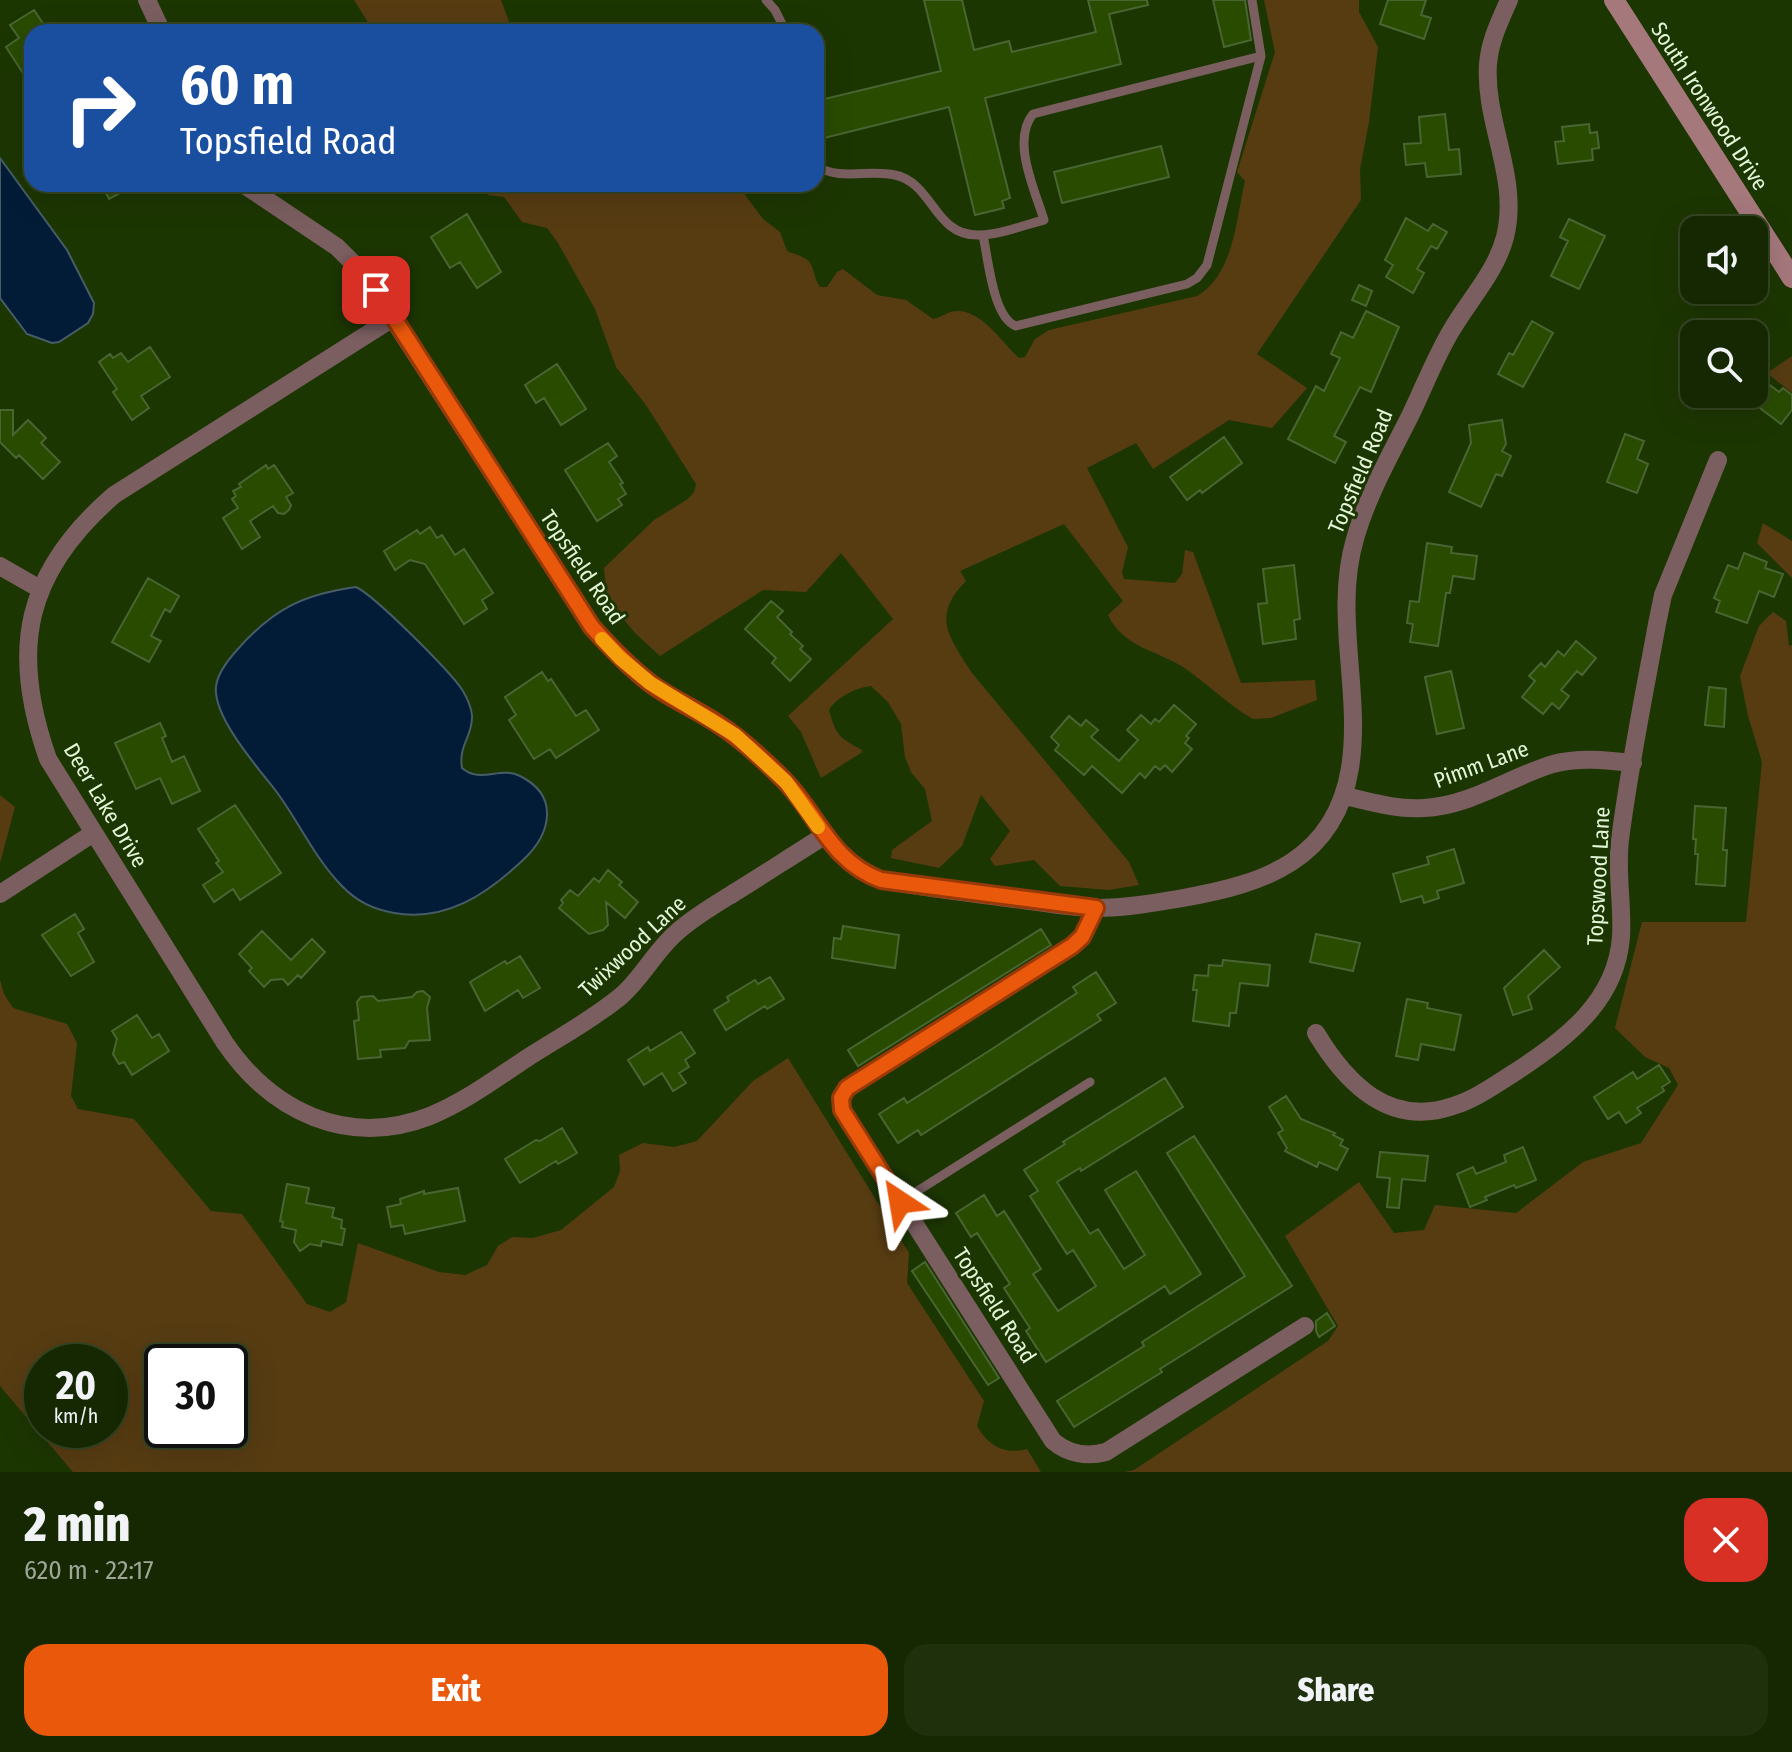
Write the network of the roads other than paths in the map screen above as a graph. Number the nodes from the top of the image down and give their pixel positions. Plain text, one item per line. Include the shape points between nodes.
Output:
1 (147, 0) edge
2 (766, 0) edge
3 (1252, 0) edge
4 (1509, 0) edge
5 (1614, 0) edge
6 (158, 24) edge
7 (782, 24) edge
8 (1261, 56) junction
9 (824, 169) edge
10 (255, 192) edge
11 (983, 235) junction
12 (1792, 278) edge
13 (393, 318) junction
14 (1718, 460) dead end
15 (0, 566) edge
16 (40, 589) junction
17 (1633, 763) junction
18 (1345, 796) junction
19 (92, 834) junction
20 (824, 836) junction
21 (0, 894) edge
22 (1096, 908) junction
23 (1316, 1033) dead end
24 (1090, 1082) dead end
25 (431, 1115) joint
26 (900, 1202) junction
27 (1305, 1326) dead end

1 - 6 street
2 - 7 lane
3 - 8 lane
4 - 18 street, Topsfield Road via 1490,48 1488,74 1508,187 1505,237 1436,357 1354,540 1346,615 1353,735
5 - 12 main road, South Ironwood Drive
8 - 11 lane via 1033,114 1025,123 1022,141 1044,220
8 - 11 lane via 1207,265 1197,278 1016,326 1000,312
9 - 11 lane via 843,176 899,175 916,186 943,222 960,233
10 - 13 street, Topsfield Road via 346,255
13 - 16 street, Deer Lake Drive via 114,495 67,542
13 - 20 street, Topsfield Road via 592,627 650,683 735,735 798,796
14 - 17 street, Topswood Lane via 1663,595
15 - 16 street
16 - 19 street, Deer Lake Drive via 27,650 34,720 55,775
17 - 18 street, Pimm Lane via 1555,763 1473,797 1424,808
17 - 23 street, Topswood Lane via 1619,851 1617,958 1601,998 1558,1044 1469,1100 1430,1111 1398,1108 1364,1093 1346,1077
18 - 22 street, Topsfield Road via 1319,837 1271,875 1220,891
19 - 21 street
19 - 25 street, Deer Lake Drive via 225,1043 263,1088 304,1113 348,1126 388,1127
20 - 22 street, Topsfield Road via 851,864 881,880
20 - 25 street, Twixwood Lane via 676,932 632,985 604,1009
22 - 26 street, Topsfield Road via 1072,946 847,1088 842,1110
24 - 26 lane
26 - 27 street, Topsfield Road via 1063,1450 1106,1452

